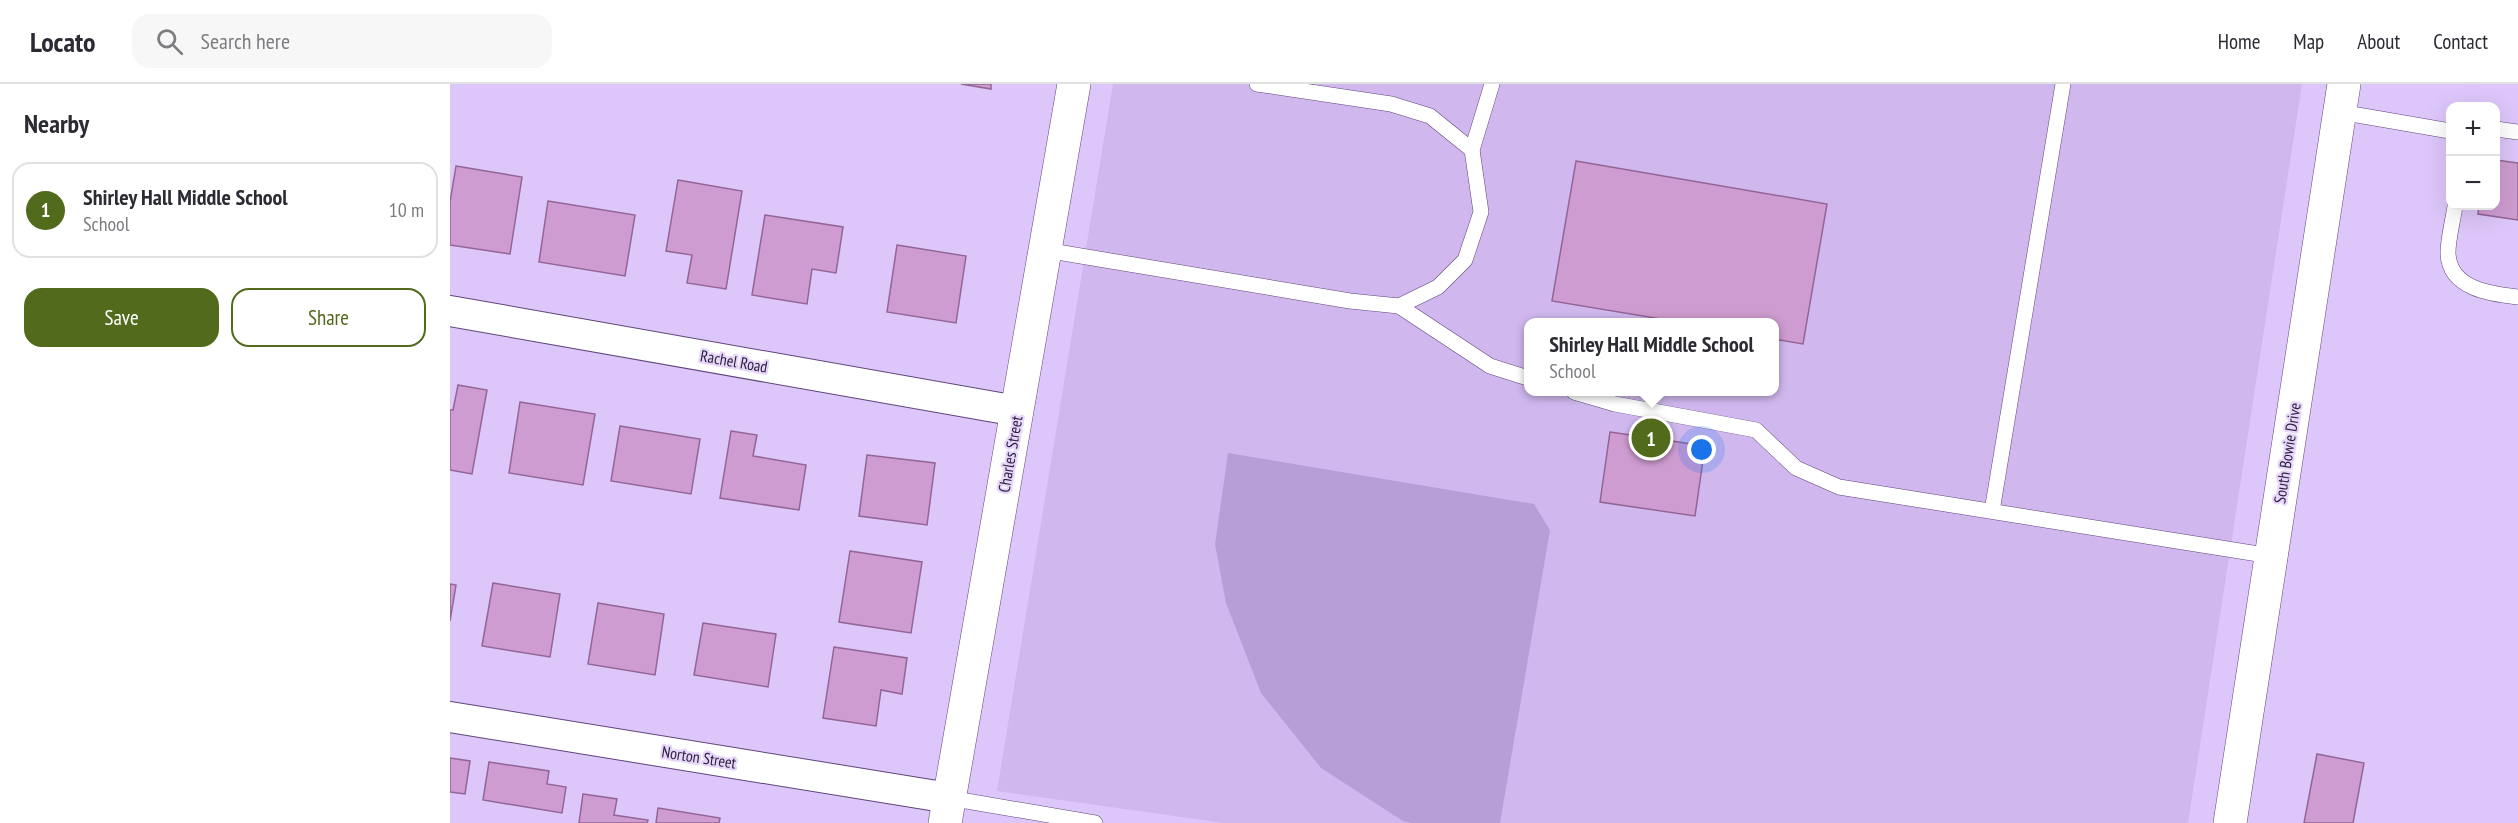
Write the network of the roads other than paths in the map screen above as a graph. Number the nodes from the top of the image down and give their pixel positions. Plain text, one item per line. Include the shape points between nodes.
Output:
1 (1074, 84) edge
2 (1257, 84) edge
3 (1492, 84) edge
4 (2063, 84) edge
5 (2342, 98) edge
6 (2446, 129) edge
7 (2500, 130) edge
8 (2518, 132) edge
9 (1472, 150) junction
10 (2454, 210) edge
11 (1045, 250) junction
12 (2518, 297) edge
13 (1399, 306) junction
14 (450, 311) edge
15 (1524, 377) edge
16 (1588, 396) edge
17 (1017, 411) junction
18 (1992, 512) junction
19 (2271, 556) junction
20 (450, 717) edge
21 (947, 810) edge
22 (1095, 823) edge
23 (2230, 823) edge

1 - 11 street, Charles Street
2 - 9 lane via 1391,104 1430,116
3 - 9 lane
4 - 18 lane
5 - 6 lane
5 - 19 street, South Bowie Drive
7 - 8 lane
9 - 13 lane via 1480,212 1465,260 1438,287
10 - 12 lane via 2448,255 2454,270 2466,285 2488,294
11 - 13 lane
11 - 17 street, Charles Street
13 - 15 lane via 1491,366
14 - 17 street, Rachel Road
16 - 18 lane via 1756,430 1796,468 1839,487
17 - 21 street, Charles Street
18 - 19 lane
19 - 23 street, South Bowie Drive
20 - 21 street, Norton Street
21 - 22 lane

